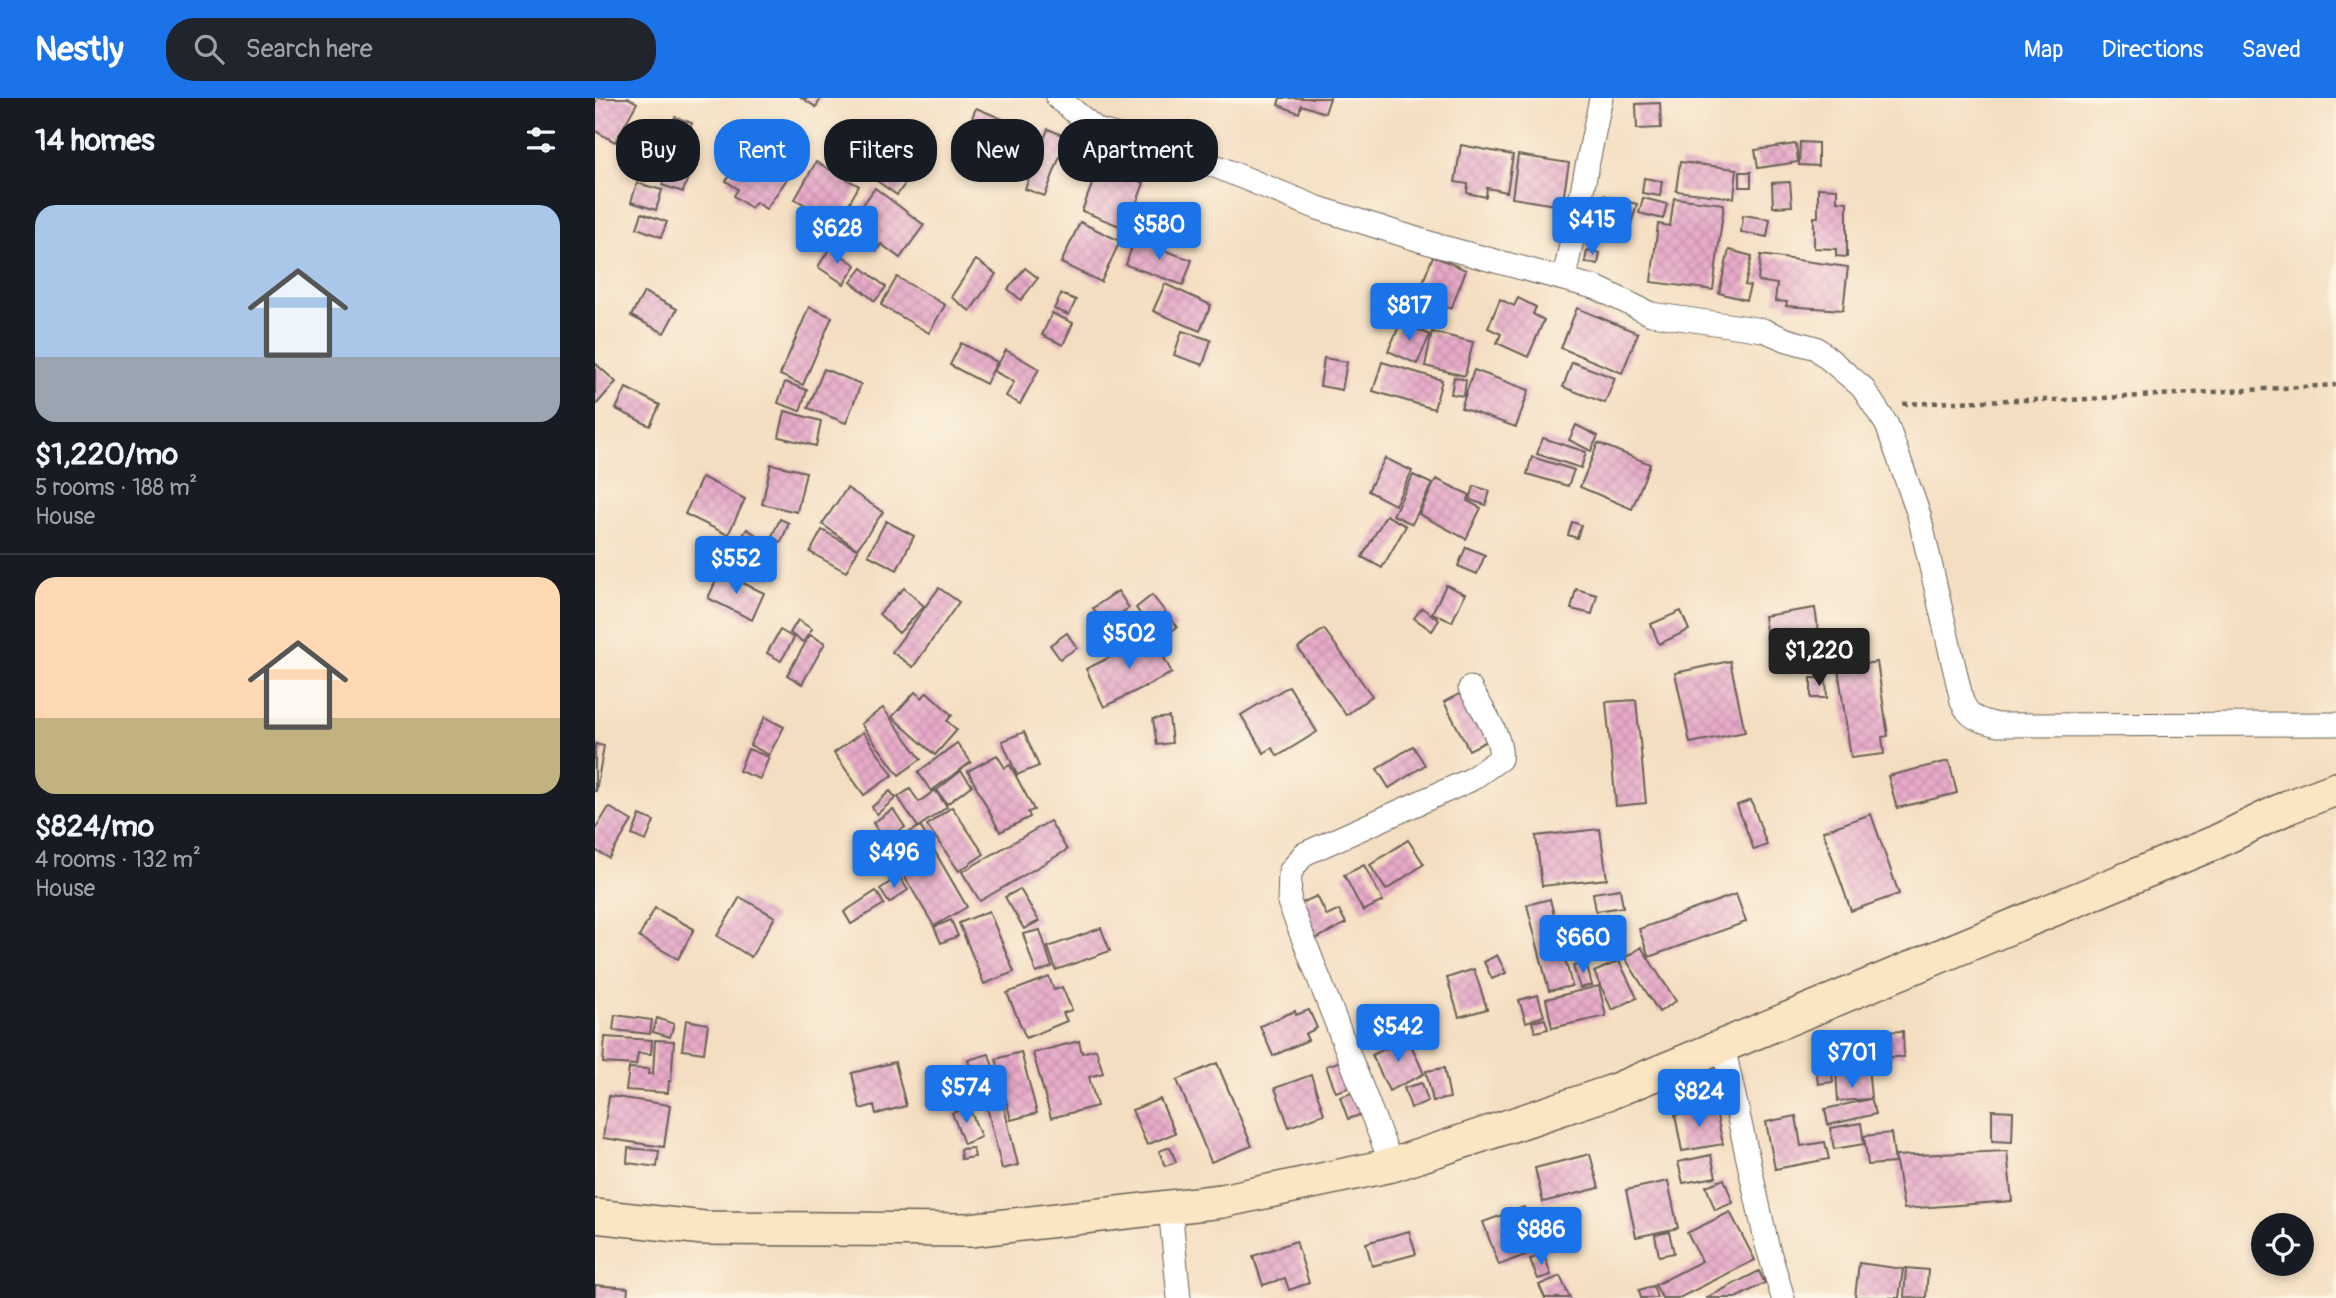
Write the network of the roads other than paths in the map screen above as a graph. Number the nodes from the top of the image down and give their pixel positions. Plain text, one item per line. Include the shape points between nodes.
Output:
1 (1058, 98) edge
2 (1601, 98) edge
3 (1564, 279) junction
4 (1470, 688) dead end
5 (2336, 724) edge
6 (2336, 789) edge
7 (1723, 1046) junction
8 (1392, 1165) junction
9 (1170, 1207) junction
10 (595, 1216) edge
11 (1179, 1298) edge
12 (1783, 1298) edge

1 - 3 street via 1097,130 1183,153 1318,208
2 - 3 street
3 - 5 street via 1597,288 1651,314 1763,330 1815,348 1862,387 1887,425 1919,515 1962,701 1977,720 1998,724
4 - 8 street via 1496,736 1500,759 1470,780 1304,854 1290,872 1289,902
6 - 7 street
7 - 8 street via 1611,1092
7 - 12 street
8 - 9 street
9 - 10 street via 970,1230 704,1228
9 - 11 street

